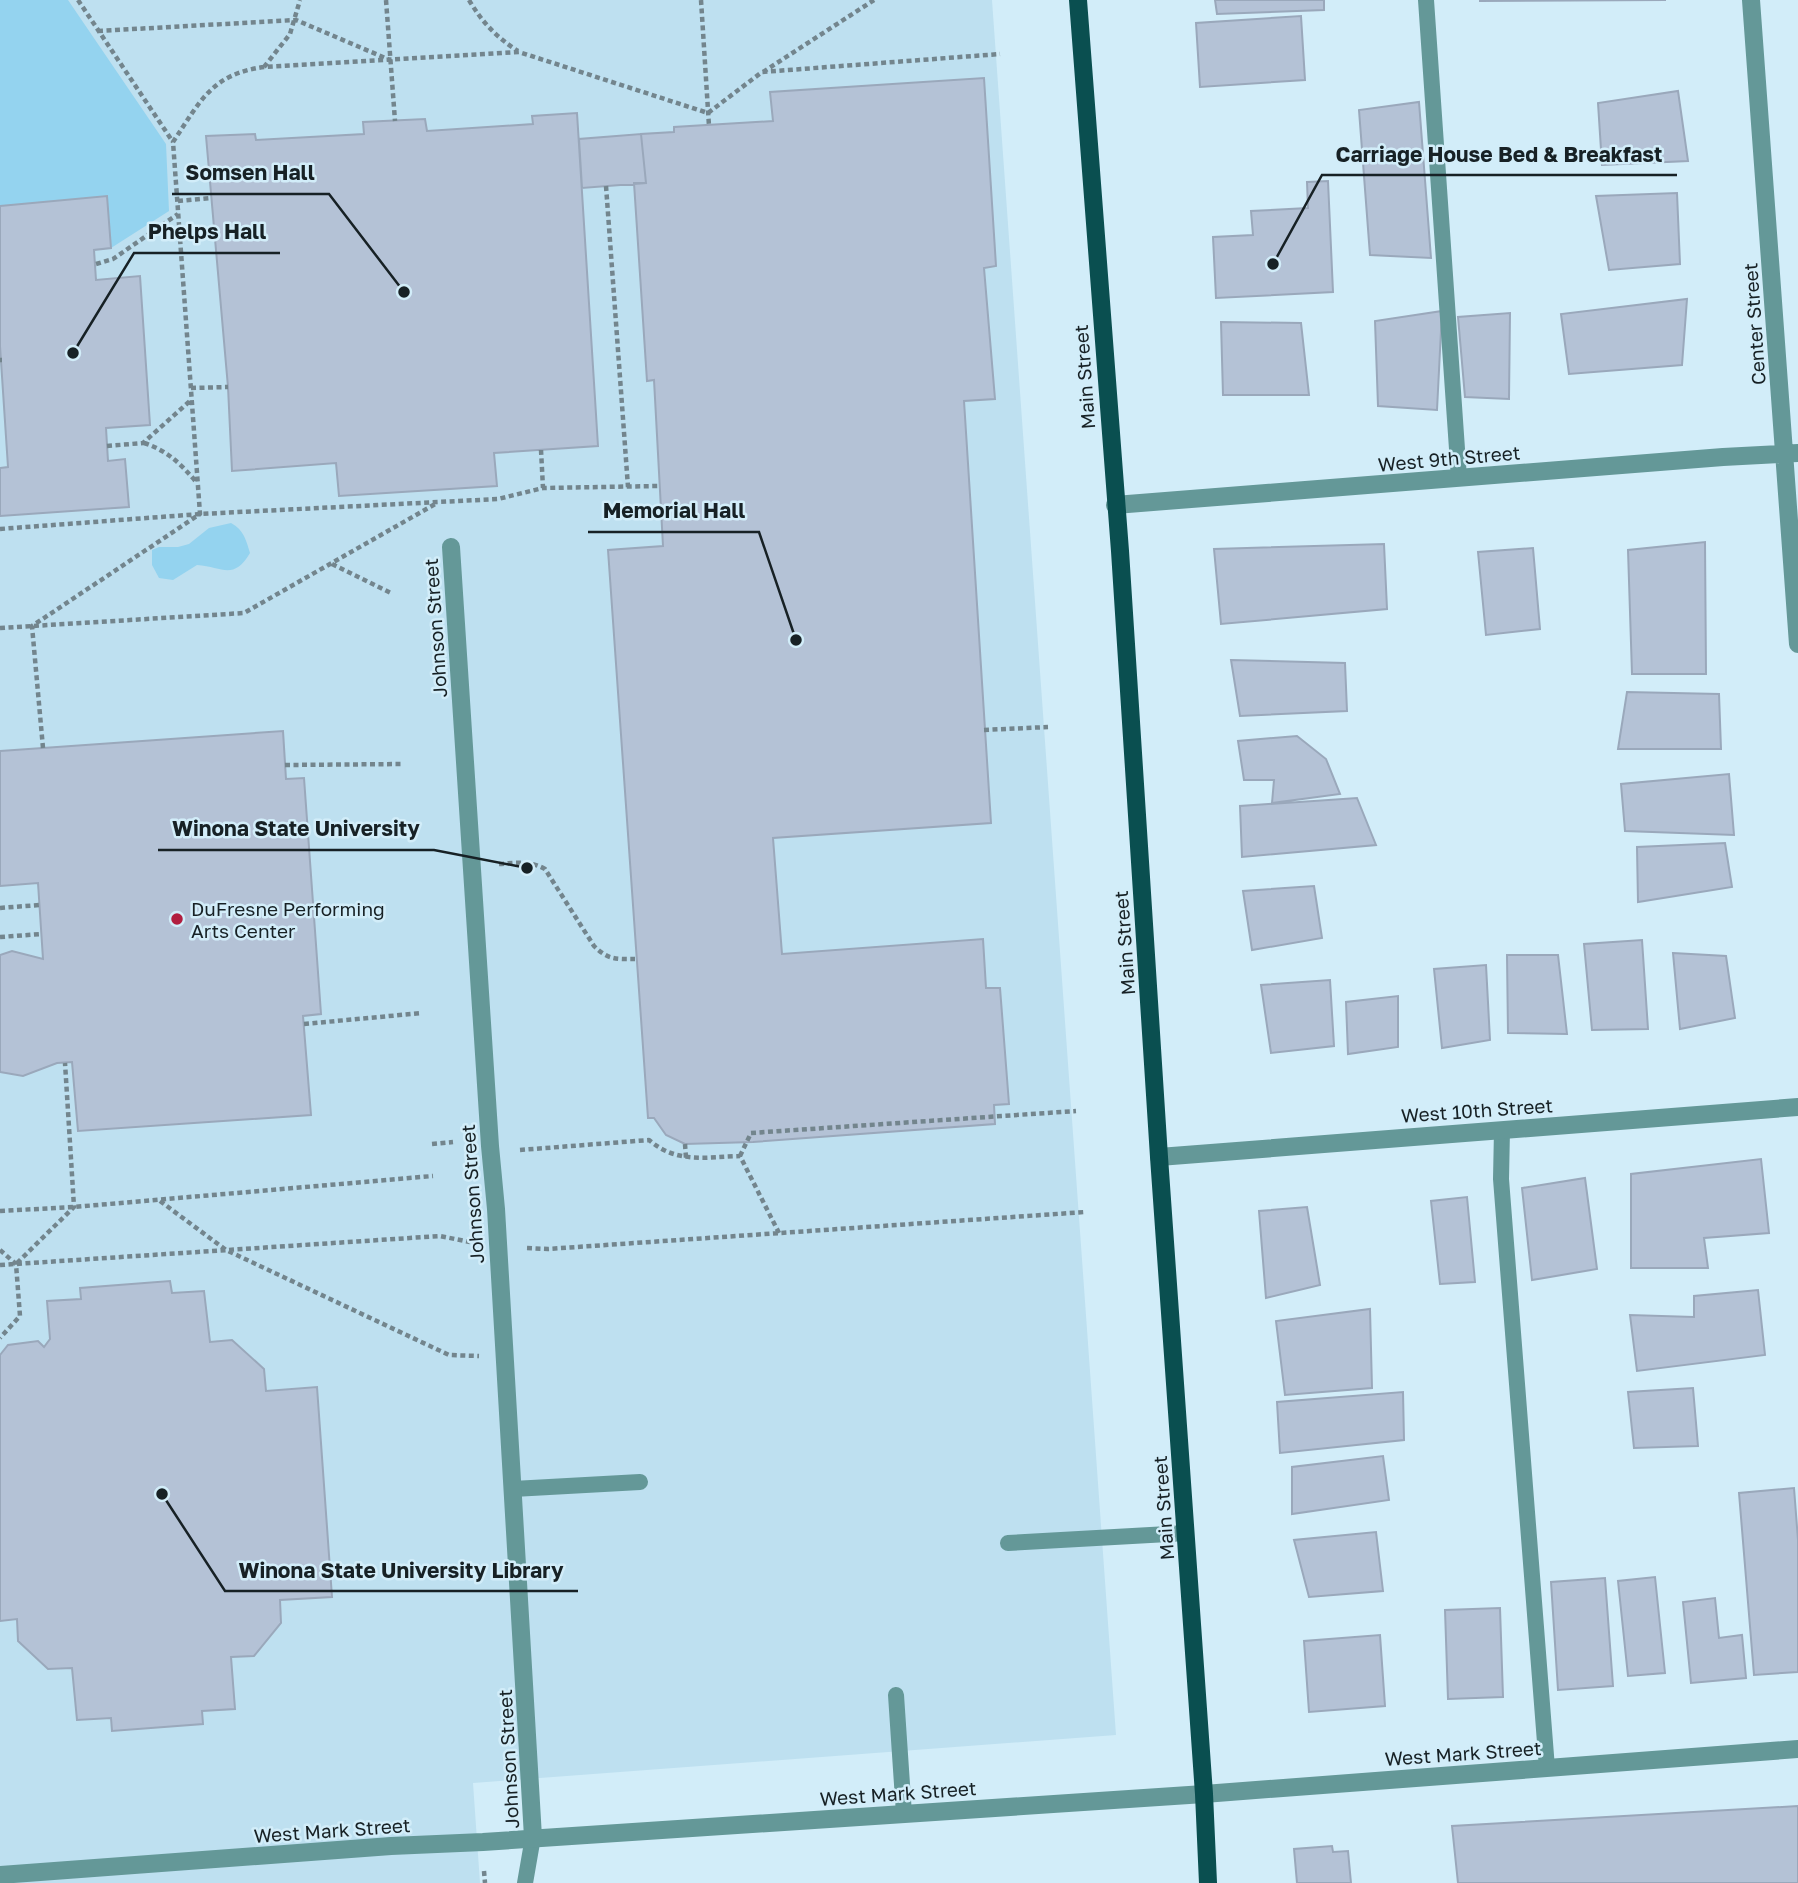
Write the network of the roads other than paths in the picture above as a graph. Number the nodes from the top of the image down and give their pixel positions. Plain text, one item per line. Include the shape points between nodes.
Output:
1 (1078, 0) edge
2 (1426, 0) edge
3 (1751, 0) edge
4 (1792, 454) edge
5 (1459, 478) junction
6 (1115, 505) junction
7 (451, 547) dead end
8 (1798, 644) edge
9 (1798, 1107) edge
10 (1502, 1129) junction
11 (1159, 1157) junction
12 (640, 1482) dead end
13 (513, 1489) junction
14 (1186, 1533) junction
15 (1008, 1542) dead end
16 (896, 1695) dead end
17 (1798, 1749) edge
18 (1546, 1768) junction
19 (1204, 1794) junction
20 (904, 1814) junction
21 (533, 1837) junction
22 (0, 1875) edge
23 (525, 1883) edge
24 (1208, 1883) edge

1 - 6 main road, Main Street
2 - 5 lane
3 - 4 street, Center Street via 1780,399
4 - 5 street, West 9th Street
4 - 8 street, Center Street
5 - 6 street, West 9th Street
6 - 11 main road, Main Street
7 - 13 street, Johnson Street
9 - 10 street, West 10th Street
10 - 11 street, West 10th Street
10 - 18 lane via 1501,1179
11 - 14 main road, Main Street
12 - 13 lane
13 - 21 street, Johnson Street
14 - 15 lane
14 - 19 main road, Main Street
16 - 20 lane
17 - 18 street, West Mark Street
18 - 19 street, West Mark Street
19 - 20 street, West Mark Street
19 - 24 main road, Main Street
20 - 21 street, West Mark Street
21 - 22 street, West Mark Street
21 - 23 lane

